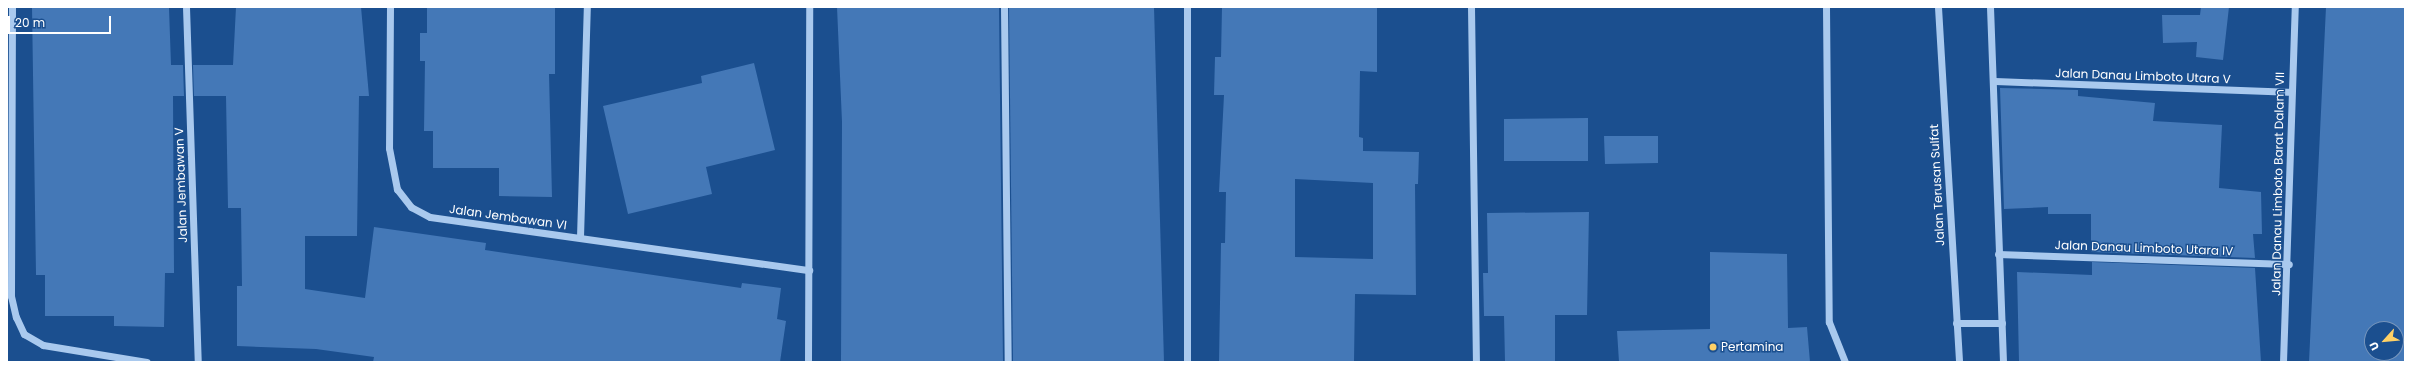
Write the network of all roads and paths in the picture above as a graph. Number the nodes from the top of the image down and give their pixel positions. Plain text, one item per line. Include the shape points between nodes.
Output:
1 (12, 7) edge
2 (186, 7) edge
3 (390, 7) edge
4 (587, 7) edge
5 (809, 7) edge
6 (1004, 7) edge
7 (1187, 7) edge
8 (1471, 7) edge
9 (1826, 7) edge
10 (1938, 7) edge
11 (1990, 7) edge
12 (2295, 7) edge
13 (1995, 81) junction
14 (2291, 92) junction
15 (580, 237) junction
16 (1998, 254) junction
17 (2289, 264) junction
18 (809, 270) junction
19 (1956, 323) junction
20 (2002, 323) junction
21 (147, 362) edge
22 (198, 362) edge
23 (808, 362) edge
24 (1008, 362) edge
25 (1187, 362) edge
26 (1476, 362) edge
27 (1845, 362) edge
28 (1959, 362) edge
29 (2003, 362) edge
30 (2283, 362) edge

1 - 21 street via 11,296 24,334 43,345
2 - 22 street, Jalan Jembawan V
3 - 15 street, Jalan Jembawan VI via 389,148 397,189 411,207 430,217
4 - 15 street
5 - 18 street
6 - 24 street
7 - 25 street
8 - 26 street
9 - 27 street via 1829,322
10 - 19 street, Jalan Terusan Sulfat
11 - 13 street
12 - 14 street, Jalan Danau Limboto Barat Dalam VII
13 - 14 street, Jalan Danau Limboto Utara V
13 - 16 street
14 - 17 street, Jalan Danau Limboto Barat Dalam VII
15 - 18 street, Jalan Jembawan VI
16 - 17 street, Jalan Danau Limboto Utara IV
16 - 20 street
17 - 30 street, Jalan Danau Limboto Barat Dalam VII
18 - 23 street
19 - 20 street
19 - 28 street, Jalan Terusan Sulfat
20 - 29 street

